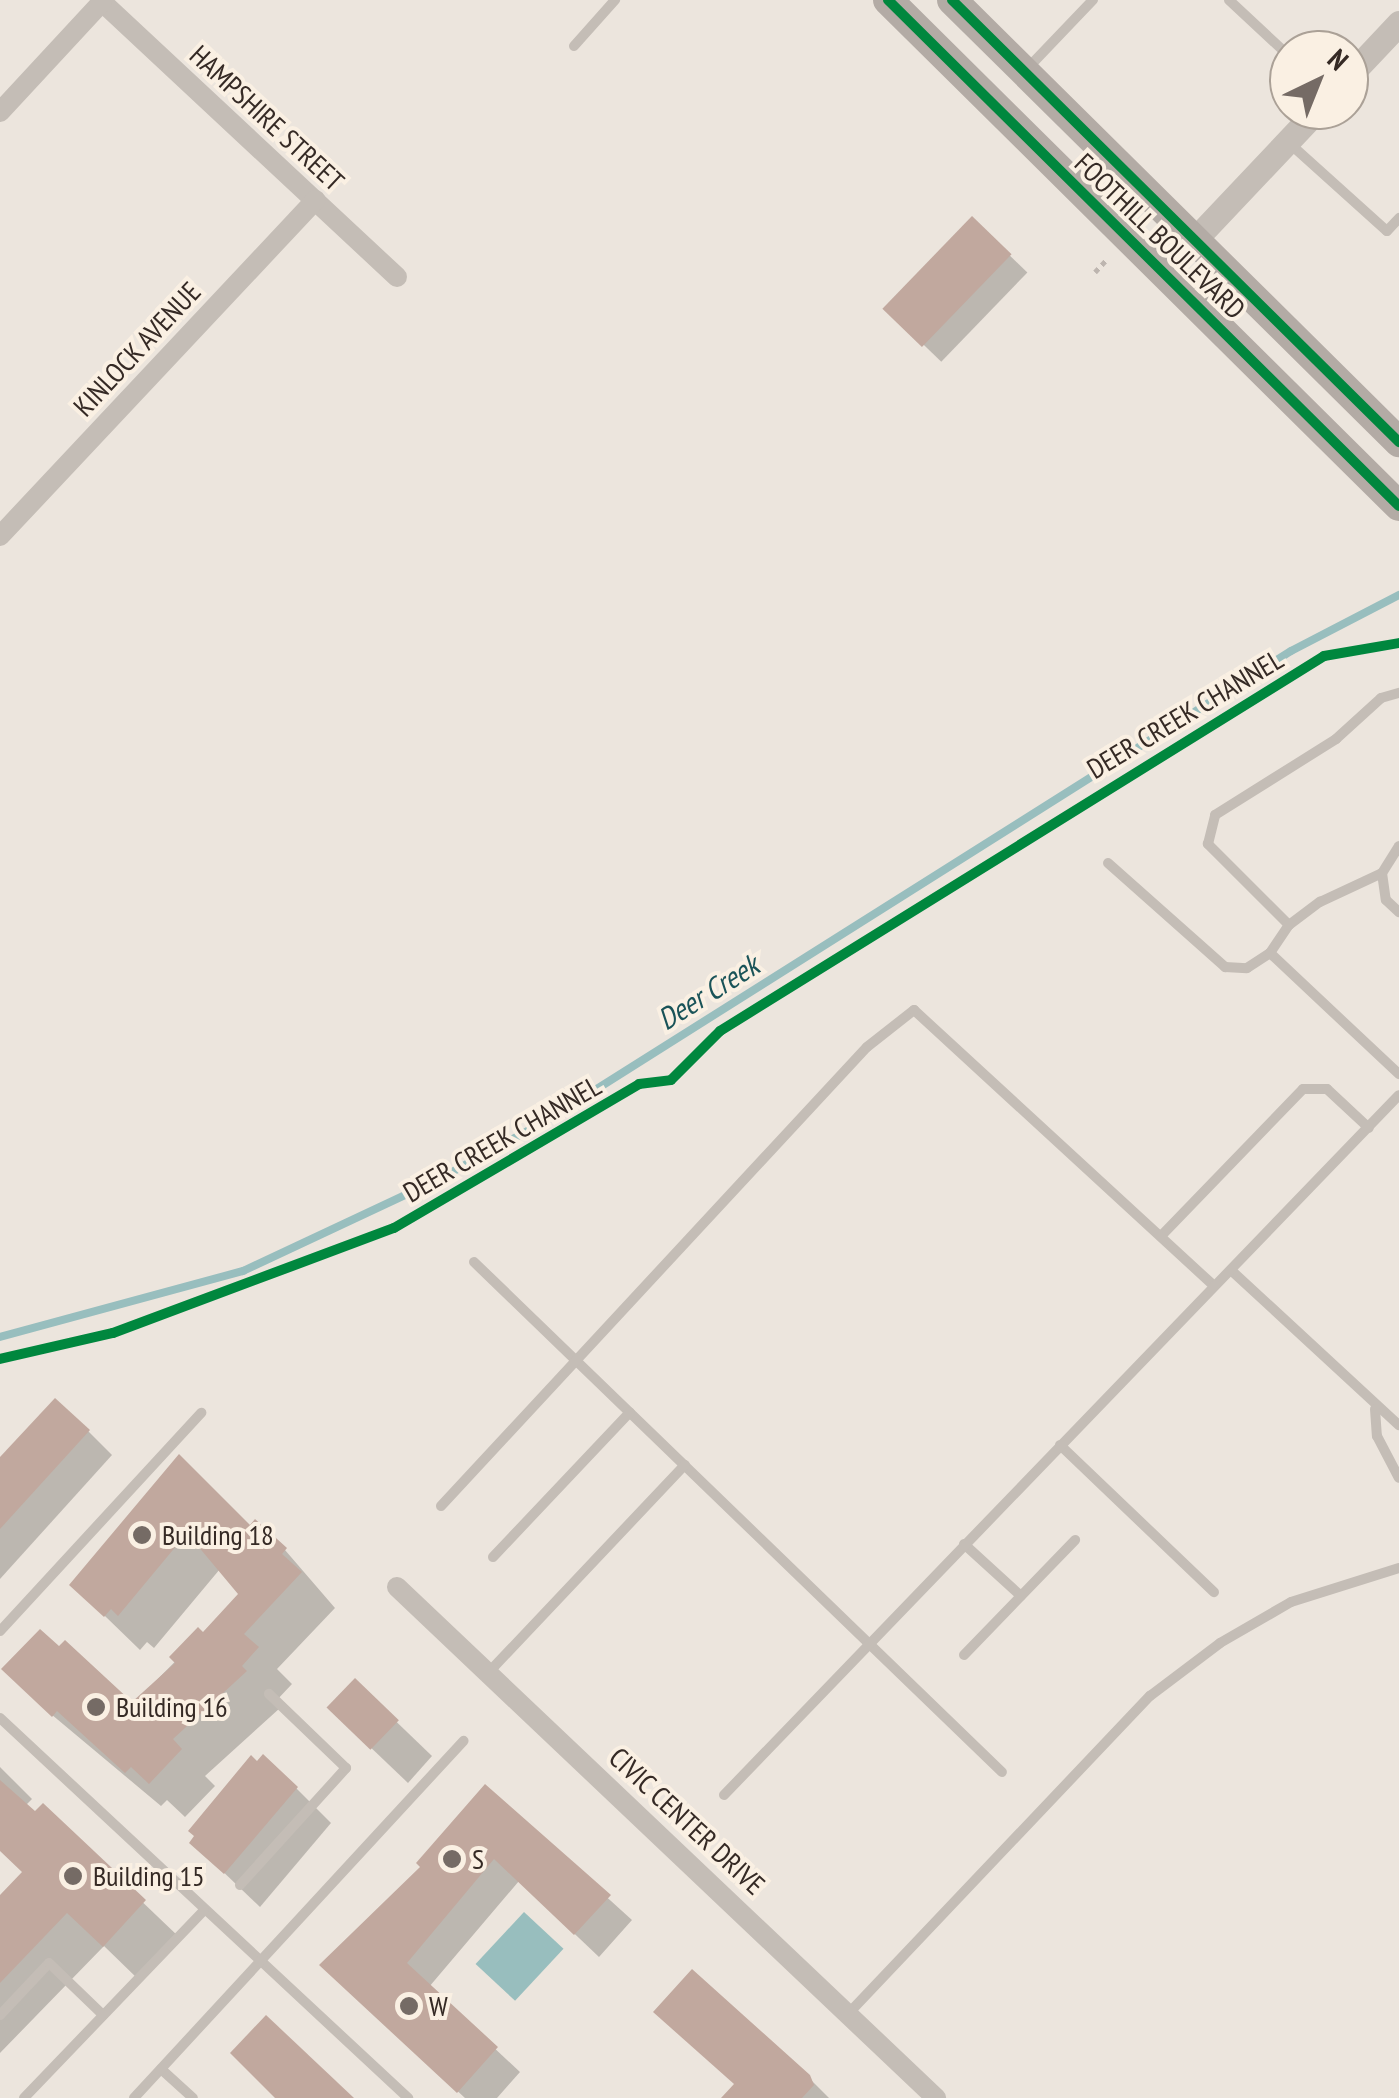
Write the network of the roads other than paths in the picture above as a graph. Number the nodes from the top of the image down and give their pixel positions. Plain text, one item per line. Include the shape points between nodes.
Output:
1 (615, 0) edge
2 (888, 0) edge
3 (952, 0) edge
4 (1093, 0) edge
5 (1229, 0) edge
6 (101, 1) edge
7 (1399, 22) edge
8 (1269, 37) edge
9 (574, 46) dead end
10 (1369, 54) edge
11 (1025, 71) junction
12 (0, 112) edge
13 (1298, 130) edge
14 (1287, 142) junction
15 (315, 200) junction
16 (1399, 218) edge
17 (1195, 239) junction
18 (1165, 271) junction
19 (396, 276) dead end
20 (1399, 442) edge
21 (1399, 506) edge
22 (0, 536) edge
23 (1399, 693) edge
24 (1399, 846) edge
25 (1108, 863) dead end
26 (1382, 873) junction
27 (1399, 912) edge
28 (1289, 925) junction
29 (1270, 953) junction
30 (1399, 1074) edge
31 (1399, 1095) edge
32 (1369, 1128) junction
33 (1162, 1235) junction
34 (474, 1262) dead end
35 (1233, 1272) junction
36 (1211, 1283) junction
37 (576, 1360) junction
38 (1375, 1409) junction
39 (630, 1412) junction
40 (202, 1413) dead end
41 (1399, 1424) edge
42 (1060, 1445) junction
43 (686, 1465) junction
44 (1398, 1475) edge
45 (441, 1506) dead end
46 (1075, 1540) dead end
47 (964, 1544) junction
48 (494, 1557) dead end
49 (1399, 1568) edge
50 (397, 1587) dead end
51 (1214, 1592) dead end
52 (1021, 1596) junction
53 (0, 1631) edge
54 (870, 1642) junction
55 (964, 1654) dead end
56 (489, 1672) junction
57 (269, 1694) dead end
58 (0, 1718) edge
59 (464, 1741) dead end
60 (1002, 1772) dead end
61 (724, 1795) dead end
62 (240, 1885) dead end
63 (204, 1910) junction
64 (259, 1962) junction
65 (848, 2014) junction
66 (102, 2015) junction
67 (0, 2016) edge
68 (161, 2068) junction
69 (24, 2098) edge
70 (134, 2098) edge
71 (194, 2098) edge
72 (408, 2098) edge
73 (936, 2098) edge

1 - 9 lane
2 - 18 main road, FOOTHILL BOULEVARD
3 - 11 main road, FOOTHILL BOULEVARD
4 - 11 lane
5 - 8 lane
6 - 12 street
6 - 15 street, HAMPSHIRE STREET
7 - 10 street
11 - 17 main road, FOOTHILL BOULEVARD
13 - 14 street
14 - 16 lane via 1387,232
14 - 17 street
15 - 19 street, HAMPSHIRE STREET
15 - 22 street, KINLOCK AVENUE
17 - 18 street
17 - 20 main road, FOOTHILL BOULEVARD
18 - 21 main road, FOOTHILL BOULEVARD
23 - 28 lane via 1381,698 1336,739 1215,814 1208,844
24 - 26 lane
25 - 29 lane via 1225,967 1247,968
26 - 27 lane via 1386,900
26 - 28 lane
28 - 29 lane
29 - 30 lane
31 - 32 lane
32 - 33 lane via 1327,1088 1302,1089
32 - 35 lane
33 - 36 lane
33 - 37 lane via 914,1010 867,1047
34 - 37 lane
35 - 36 lane
35 - 38 lane
36 - 42 lane
37 - 39 lane
37 - 45 lane
38 - 41 lane
38 - 44 lane via 1378,1436
39 - 43 lane
39 - 48 lane
40 - 53 lane
42 - 47 lane
42 - 51 lane
43 - 54 lane
43 - 56 lane
46 - 52 lane
47 - 52 lane
47 - 54 lane
49 - 65 lane via 1292,1602 1150,1696
50 - 56 street, CIVIC CENTER DRIVE
52 - 55 lane
54 - 60 lane
54 - 61 lane
56 - 65 street, CIVIC CENTER DRIVE
57 - 62 lane via 346,1768
58 - 63 lane
59 - 64 lane
63 - 64 lane
63 - 66 lane
64 - 68 lane
64 - 72 lane
65 - 73 street, CIVIC CENTER DRIVE
66 - 67 lane via 50,1963
66 - 69 lane
68 - 70 lane
68 - 71 lane

